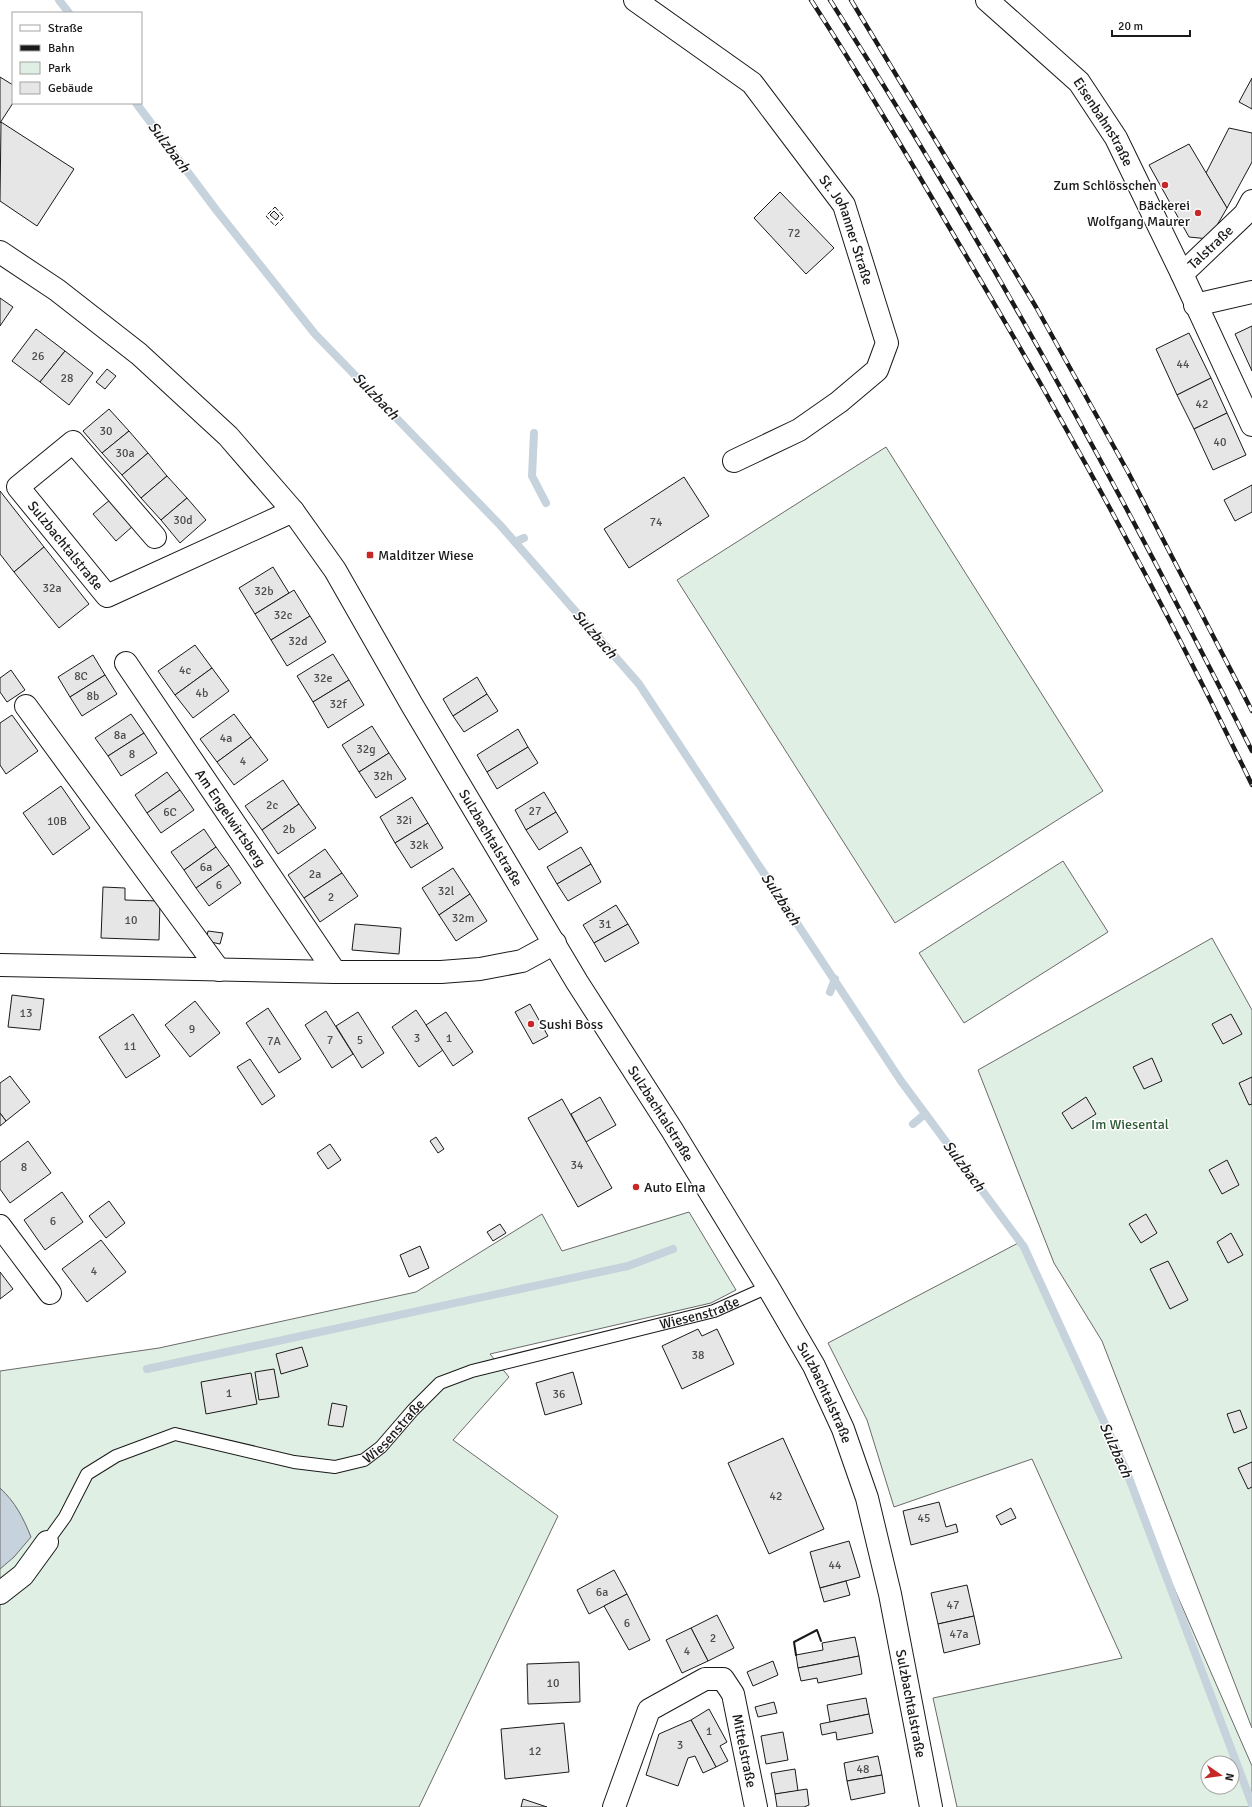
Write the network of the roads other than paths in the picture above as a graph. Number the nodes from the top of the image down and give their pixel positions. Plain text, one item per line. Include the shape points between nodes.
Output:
1 (635, 0) edge
2 (987, 0) edge
3 (1252, 201) edge
4 (0, 252) edge
5 (1182, 274) junction
6 (1252, 292) edge
7 (1195, 305) junction
8 (1252, 425) edge
9 (734, 461) dead end
10 (293, 511) junction
11 (155, 537) dead end
12 (126, 663) dead end
13 (26, 706) dead end
14 (554, 943) junction
15 (0, 965) edge
16 (218, 970) junction
17 (336, 972) junction
18 (0, 1226) edge
19 (768, 1287) junction
20 (50, 1292) dead end
21 (47, 1542) joint
22 (0, 1593) edge
23 (614, 1807) edge
24 (756, 1807) edge
25 (932, 1807) edge

1 - 9 street, St. Johanner Straße via 752,83 844,205 887,343 877,370 839,402 799,430
2 - 5 street, Eisenbahnstraße via 1079,82 1116,138
3 - 5 street, Talstraße via 1245,214
4 - 10 street, Sulzbachtalstraße via 58,290 139,354 228,436
5 - 7 street, Eisenbahnstraße
6 - 7 street
7 - 8 street, Eisenbahnstraße
10 - 11 street, Sulzbachtalstraße via 107,596 18,487 73,442
10 - 14 street, Sulzbachtalstraße via 335,570
12 - 17 street, Am Engelwirtsberg
13 - 16 street
14 - 17 street via 522,961 480,969 441,972
14 - 19 street, Sulzbachtalstraße
15 - 16 street
16 - 17 street
18 - 20 street
19 - 21 lane, Wiesenstraße via 714,1311 479,1369 440,1383 381,1447 364,1460 335,1467 301,1463 175,1434 116,1456 87,1474 65,1517
19 - 25 street, Sulzbachtalstraße via 814,1366 843,1429 867,1498 890,1594
21 - 22 street, Wiesenstraße via 23,1575
23 - 24 street, Mittelstraße via 649,1710 705,1679 723,1679 733,1694

